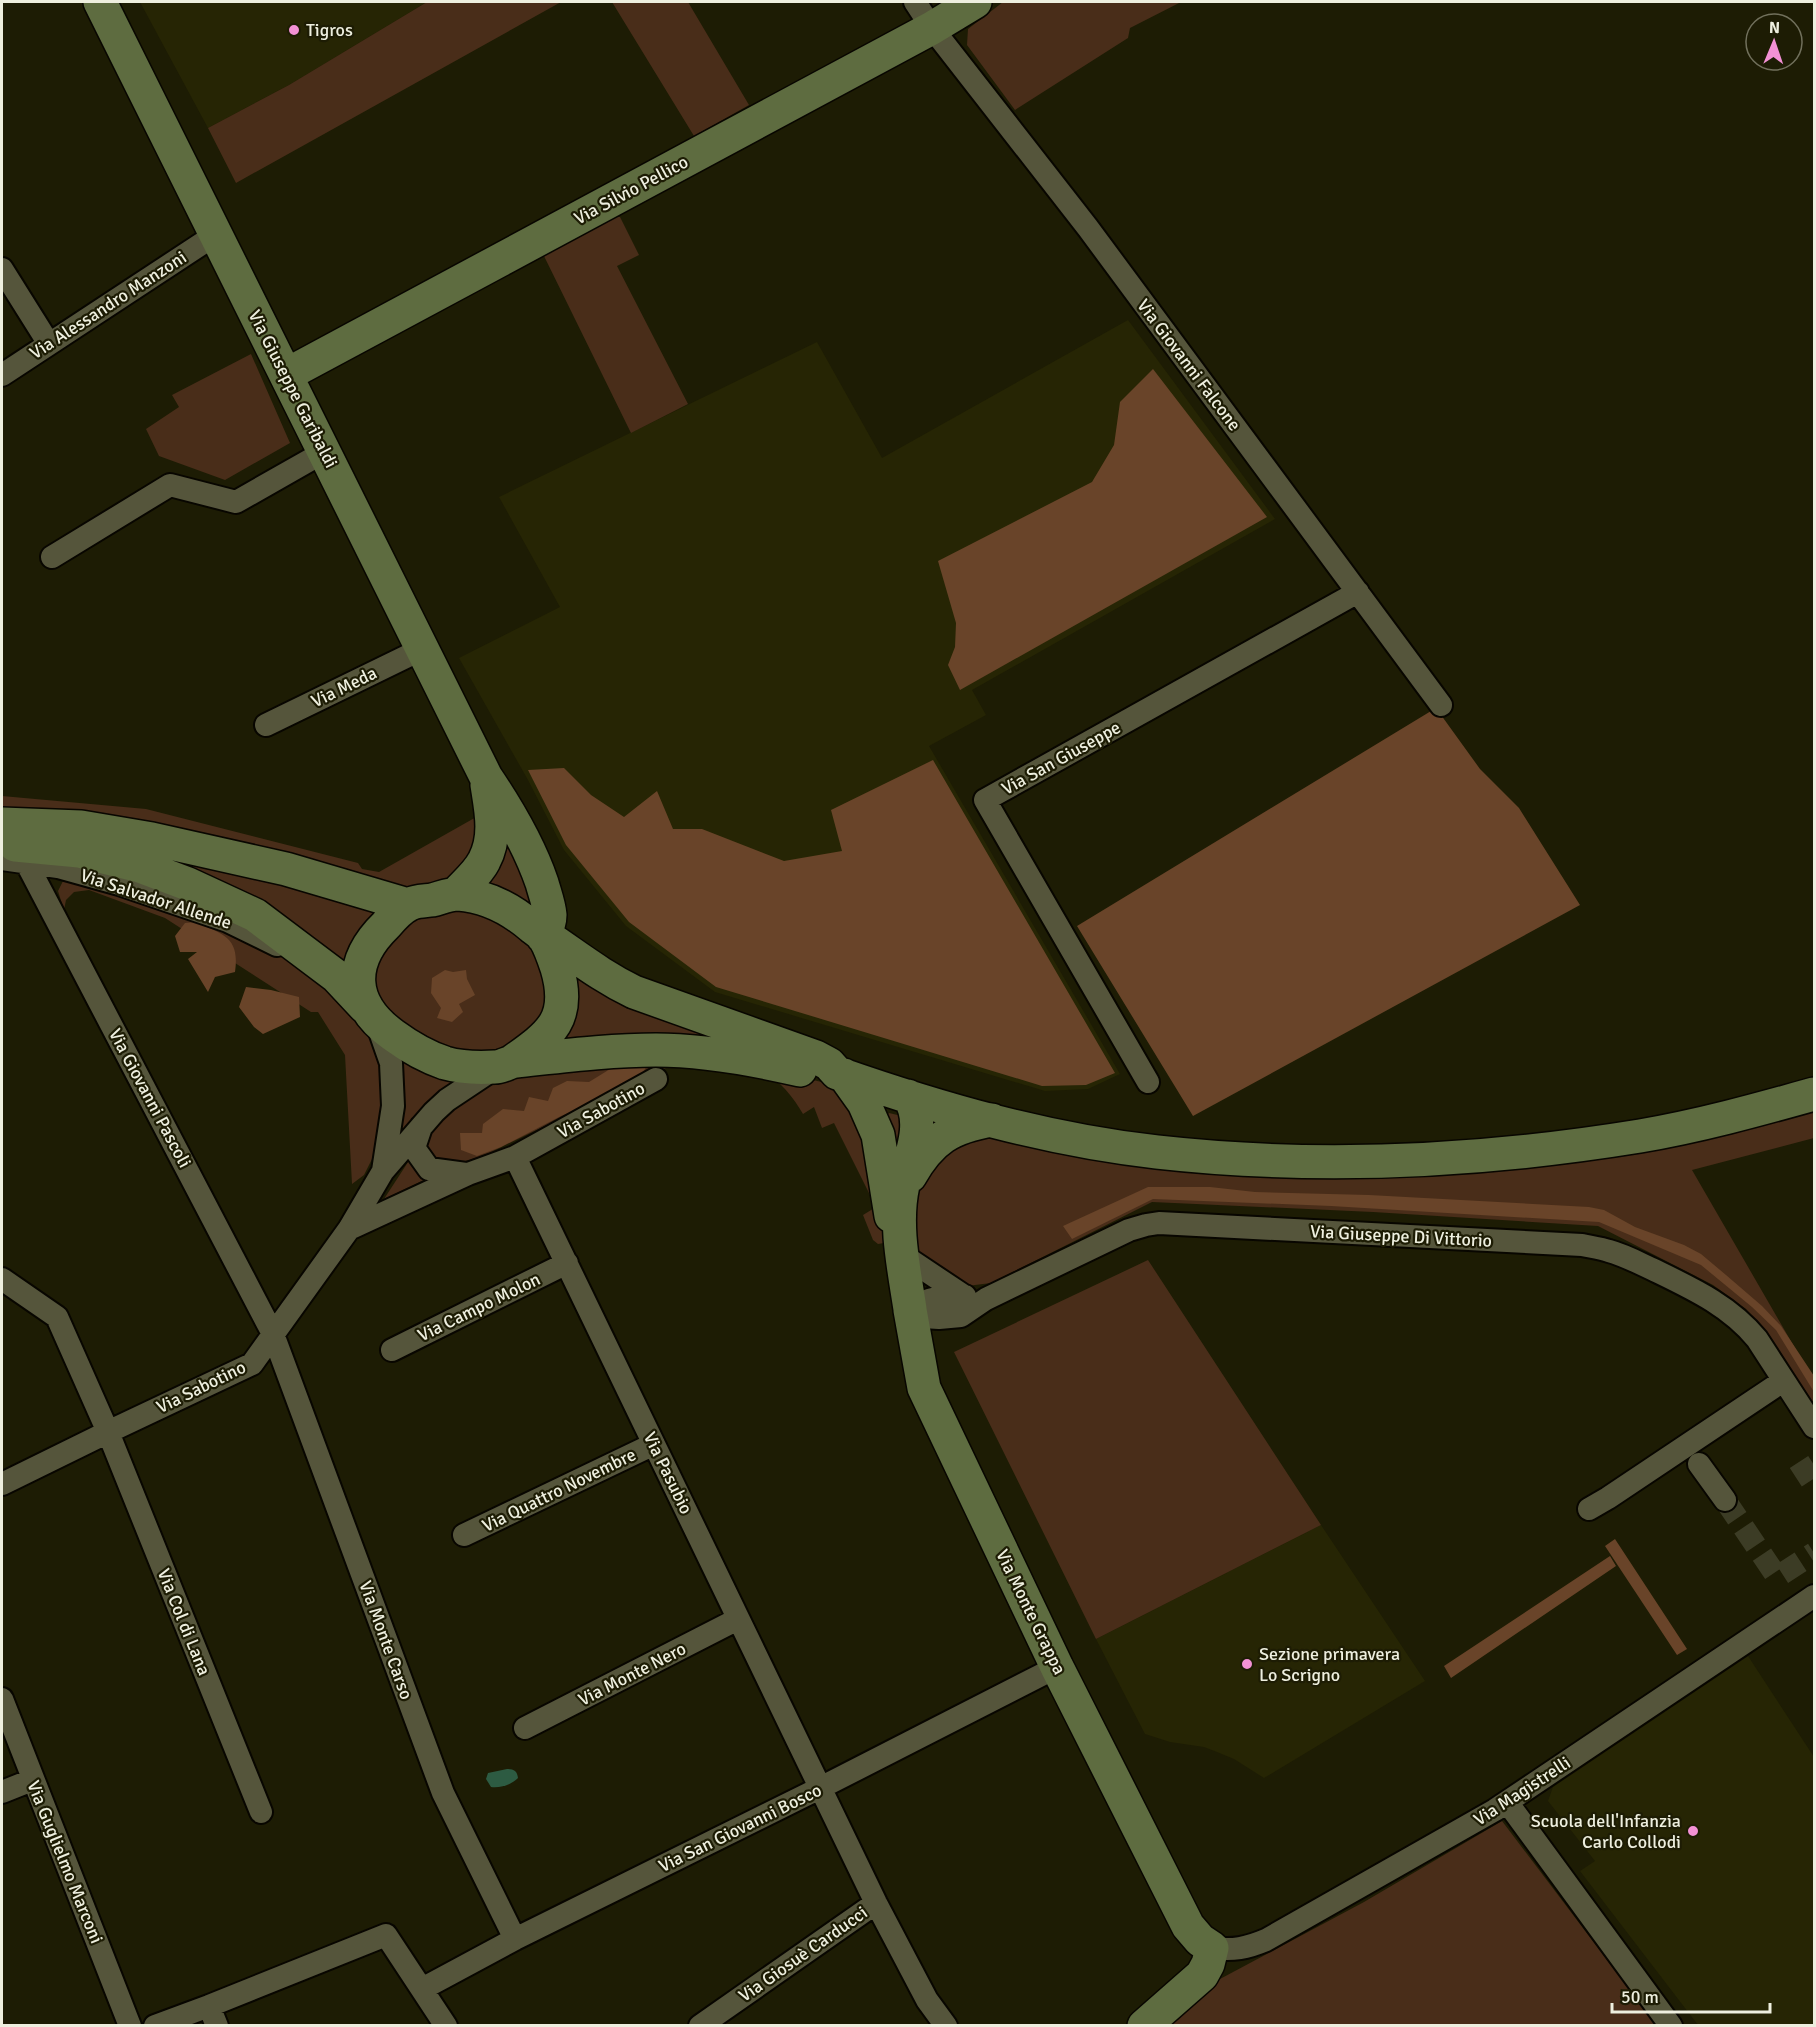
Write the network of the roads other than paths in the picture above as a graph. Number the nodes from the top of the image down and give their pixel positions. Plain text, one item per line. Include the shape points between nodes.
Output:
1 (100, 2) edge
2 (975, 2) edge
3 (924, 15) edge
4 (215, 235) junction
5 (2, 269) edge
6 (49, 344) junction
7 (2, 375) edge
8 (286, 375) junction
9 (324, 452) junction
10 (52, 557) dead end
11 (1358, 592) junction
12 (422, 649) junction
13 (1441, 705) dead end
14 (266, 725) dead end
15 (486, 777) junction
16 (2, 824) edge
17 (14, 853) edge
18 (2, 860) edge
19 (456, 894) junction
20 (408, 905) junction
21 (544, 938) junction
22 (373, 1016) junction
23 (505, 1064) junction
24 (840, 1074) junction
25 (656, 1079) dead end
26 (1148, 1082) dead end
27 (1815, 1094) edge
28 (908, 1096) junction
29 (993, 1120) junction
30 (421, 1127) junction
31 (515, 1157) junction
32 (383, 1171) junction
33 (468, 1174) junction
34 (903, 1188) junction
35 (349, 1229) junction
36 (901, 1254) junction
37 (567, 1263) junction
38 (2, 1279) edge
39 (970, 1304) junction
40 (910, 1310) junction
41 (273, 1334) junction
42 (392, 1350) dead end
43 (918, 1357) junction
44 (1783, 1380) junction
45 (1815, 1427) edge
46 (108, 1432) junction
47 (654, 1444) junction
48 (1699, 1464) dead end
49 (2, 1484) edge
50 (1725, 1500) tunnel mouth
51 (1589, 1509) dead end
52 (464, 1535) dead end
53 (1815, 1596) edge
54 (738, 1619) junction
55 (1058, 1667) junction
56 (2, 1699) edge
57 (525, 1728) dead end
58 (32, 1780) junction
59 (820, 1788) junction
60 (2, 1792) edge
61 (1507, 1802) junction
62 (261, 1812) dead end
63 (876, 1903) junction
64 (515, 1939) junction
65 (1212, 1948) junction
66 (422, 1989) junction
67 (213, 2016) edge
68 (130, 2025) edge
69 (155, 2025) edge
70 (446, 2025) edge
71 (700, 2025) edge
72 (946, 2025) edge
73 (1144, 2025) edge
74 (1671, 2025) edge

1 - 4 street, Via Giuseppe Garibaldi
2 - 3 street, Via Silvio Pellico
3 - 8 street, Via Silvio Pellico
3 - 11 street, Via Giovanni Falcone via 1088,228
4 - 6 street, Via Alessandro Manzoni
4 - 8 street, Via Giuseppe Garibaldi
5 - 6 street
6 - 7 street, Via Alessandro Manzoni
8 - 9 street, Via Giuseppe Garibaldi
9 - 10 street via 236,502 170,485
9 - 12 street, Via Giuseppe Garibaldi
11 - 13 street, Via Giovanni Falcone
11 - 26 street, Via San Giuseppe via 985,800
12 - 14 street, Via Meda
12 - 15 street, Via Giuseppe Garibaldi
15 - 19 street, Via Giuseppe Garibaldi via 493,822 489,850
15 - 21 street, Via Giuseppe Garibaldi via 533,858 550,916
16 - 20 street via 81,827 152,839 286,869
17 - 18 street
17 - 22 street via 79,851 140,866 188,884 255,915 336,976
17 - 41 street, Via Giovanni Pascoli
19 - 20 street
19 - 21 street via 500,904
20 - 22 street via 382,928 362,956 358,972 360,995
21 - 23 street via 560,979 560,1012 550,1032
21 - 24 street via 634,992 816,1057
22 - 23 street via 412,1047 445,1063
22 - 32 street via 391,1063 393,1106
23 - 24 street via 595,1052 690,1051
23 - 30 street via 447,1100
24 - 28 street
24 - 36 street, Via Monte Grappa via 864,1103 878,1135 895,1241
25 - 31 street, Via Sabotino
27 - 29 street via 1642,1135 1536,1151 1348,1163 1156,1152
28 - 29 street
28 - 34 street, Via Monte Grappa via 916,1110 916,1126
29 - 34 street, Via Monte Grappa via 958,1128 945,1136 918,1162
30 - 32 street
30 - 33 street via 414,1148 429,1170
31 - 33 street, Via Sabotino
31 - 37 street, Via Pasubio
32 - 35 street, Via Sabotino
33 - 35 street, Via Sabotino
34 - 36 street, Via Monte Grappa
35 - 41 street, Via Sabotino
36 - 39 street
36 - 40 street, Via Monte Grappa
37 - 42 street, Via Campo Molon
37 - 47 street, Via Pasubio
38 - 46 street, Via Col di Lana via 57,1317
39 - 40 street, Via Giuseppe Di Vittorio via 930,1298
39 - 43 street, Via Giuseppe Di Vittorio via 926,1339
39 - 44 street, Via Giuseppe Di Vittorio via 1129,1230 1159,1223 1582,1245 1611,1251 1715,1302 1747,1328
40 - 43 street, Via Monte Grappa
41 - 46 street, Via Sabotino via 252,1364
41 - 64 street, Via Monte Carso via 443,1793
43 - 55 street, Via Monte Grappa via 924,1388
44 - 45 street, Via Giuseppe Di Vittorio
44 - 51 street
46 - 49 street, Via Sabotino
46 - 62 street, Via Col di Lana
47 - 52 street, Via Quattro Novembre
47 - 54 street, Via Pasubio
48 - 50 street
53 - 61 street, Via Magistrelli
54 - 57 street, Via Monte Nero
54 - 59 street, Via Pasubio
55 - 59 street, Via San Giovanni Bosco
55 - 65 street, Via Monte Grappa via 1188,1926
56 - 58 street, Via Guglielmo Marconi
58 - 60 street
58 - 68 street, Via Guglielmo Marconi
59 - 63 street, Via Giosuè Carducci
59 - 64 street, Via San Giovanni Bosco
61 - 65 street, Via Magistrelli via 1266,1940 1230,1951
61 - 74 street
63 - 71 street, Via Giosuè Carducci
63 - 72 street, Via Giosuè Carducci via 927,2000
64 - 66 street, Via San Giovanni Bosco
65 - 73 street via 1202,1975
66 - 67 street via 386,1935
66 - 70 street
67 - 69 street

